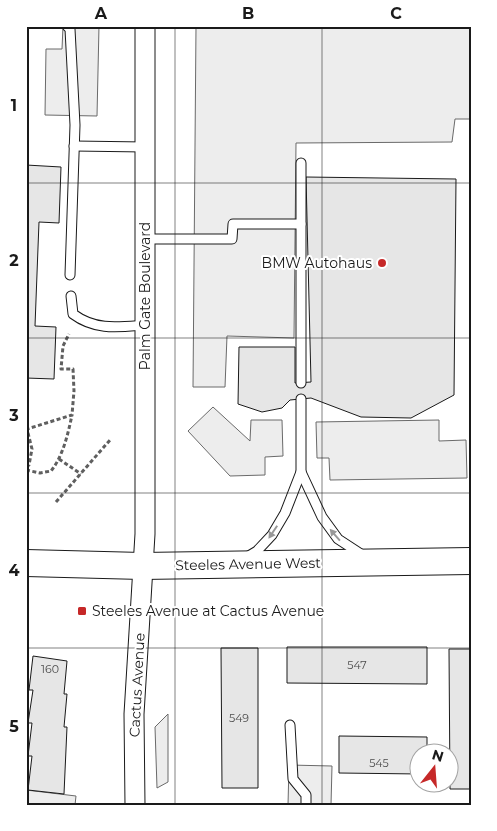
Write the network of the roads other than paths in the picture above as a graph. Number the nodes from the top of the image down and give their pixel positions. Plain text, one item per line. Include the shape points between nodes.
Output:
1 (67, 26) edge
2 (146, 26) edge
3 (74, 146) junction
4 (145, 147) junction
5 (301, 163) dead end
6 (301, 224) junction
7 (145, 239) junction
8 (70, 275) dead end
9 (71, 296) dead end
10 (145, 325) junction
11 (301, 383) dead end
12 (301, 399) dead end
13 (301, 472) junction
14 (471, 561) edge
15 (375, 562) junction
16 (26, 563) edge
17 (236, 564) junction
18 (142, 566) junction
19 (290, 725) dead end
20 (135, 805) edge
21 (306, 805) edge

1 - 3 lane via 70,29
2 - 4 street, Palm Gate Boulevard
3 - 4 lane
3 - 8 lane
4 - 7 street, Palm Gate Boulevard
5 - 6 lane
6 - 7 lane via 233,224 232,239
6 - 11 lane
7 - 10 street, Palm Gate Boulevard
9 - 10 lane via 73,314 85,323 112,327
10 - 18 street, Palm Gate Boulevard via 145,534
12 - 13 lane
15 -> 13 lane via 338,539 322,517
13 -> 17 lane via 285,513 272,535 257,551
14 - 15 main road, Steeles Avenue West
15 - 17 main road, Steeles Avenue West
16 - 18 main road, Steeles Avenue West
17 - 18 main road, Steeles Avenue West
18 - 20 street, Cactus Avenue via 134,714
19 - 21 lane via 293,779 306,795

